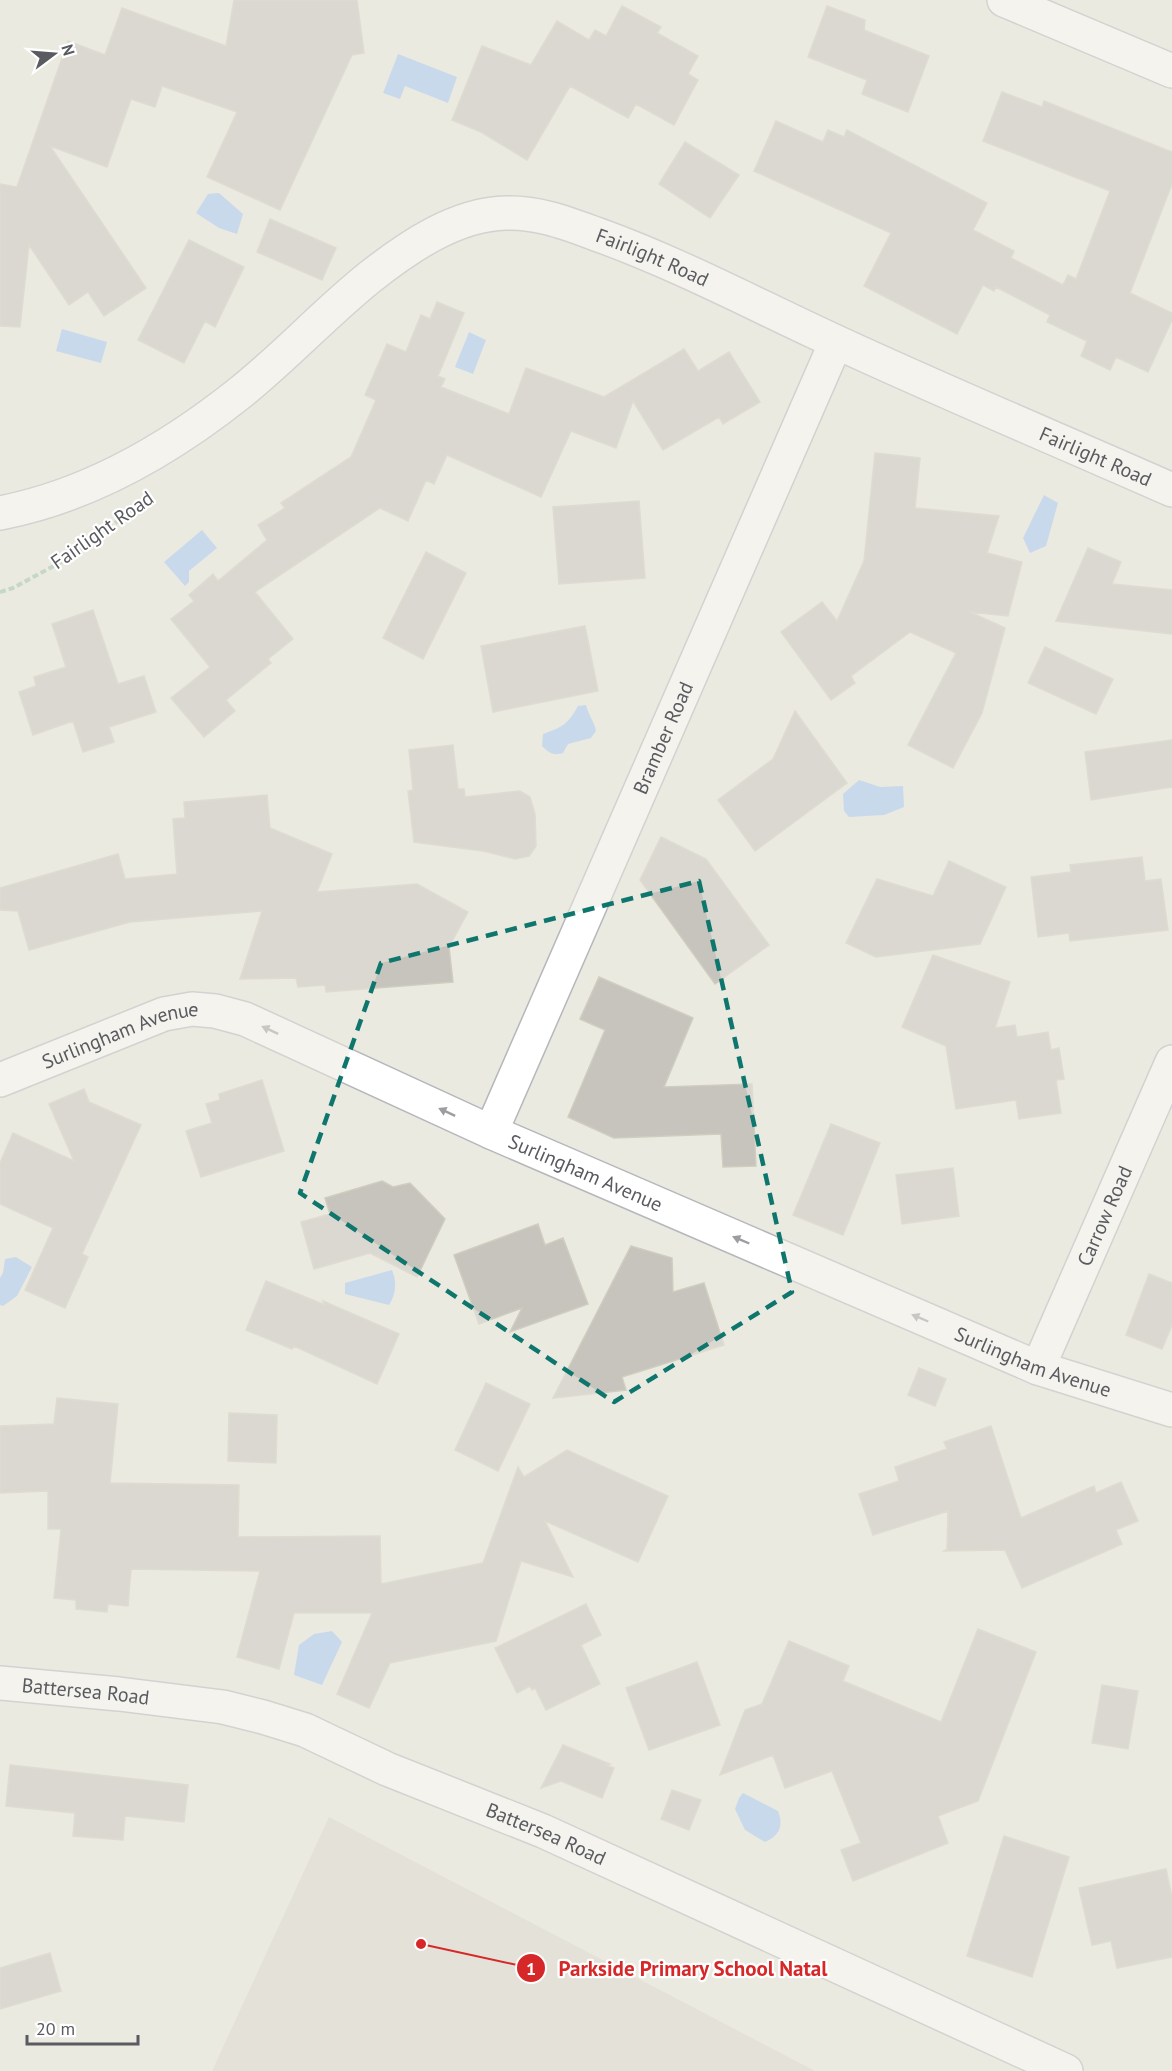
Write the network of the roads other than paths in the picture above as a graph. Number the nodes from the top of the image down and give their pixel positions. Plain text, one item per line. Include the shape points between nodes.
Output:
1 (1004, 0) edge
2 (1172, 71) edge
3 (836, 342) junction
4 (1172, 490) edge
5 (0, 513) edge
6 (1172, 1062) edge
7 (0, 1080) edge
8 (491, 1132) junction
9 (1038, 1368) junction
10 (1172, 1410) edge
11 (0, 1683) edge
12 (1066, 2071) edge

1 - 2 street
3 - 4 street, Fairlight Road
3 - 5 street, Fairlight Road via 636,248 572,225 533,214 482,215 431,235 380,270 241,392 166,445 99,482 34,506
3 - 8 street, Bramber Road
6 - 9 street, Carrow Road
8 -> 7 street, Surlingham Avenue via 244,1019 216,1011 192,1009 164,1014
9 -> 8 street, Surlingham Avenue
9 - 10 street, Surlingham Avenue
11 - 12 street, Battersea Road via 222,1707 306,1730 387,1769 543,1831

